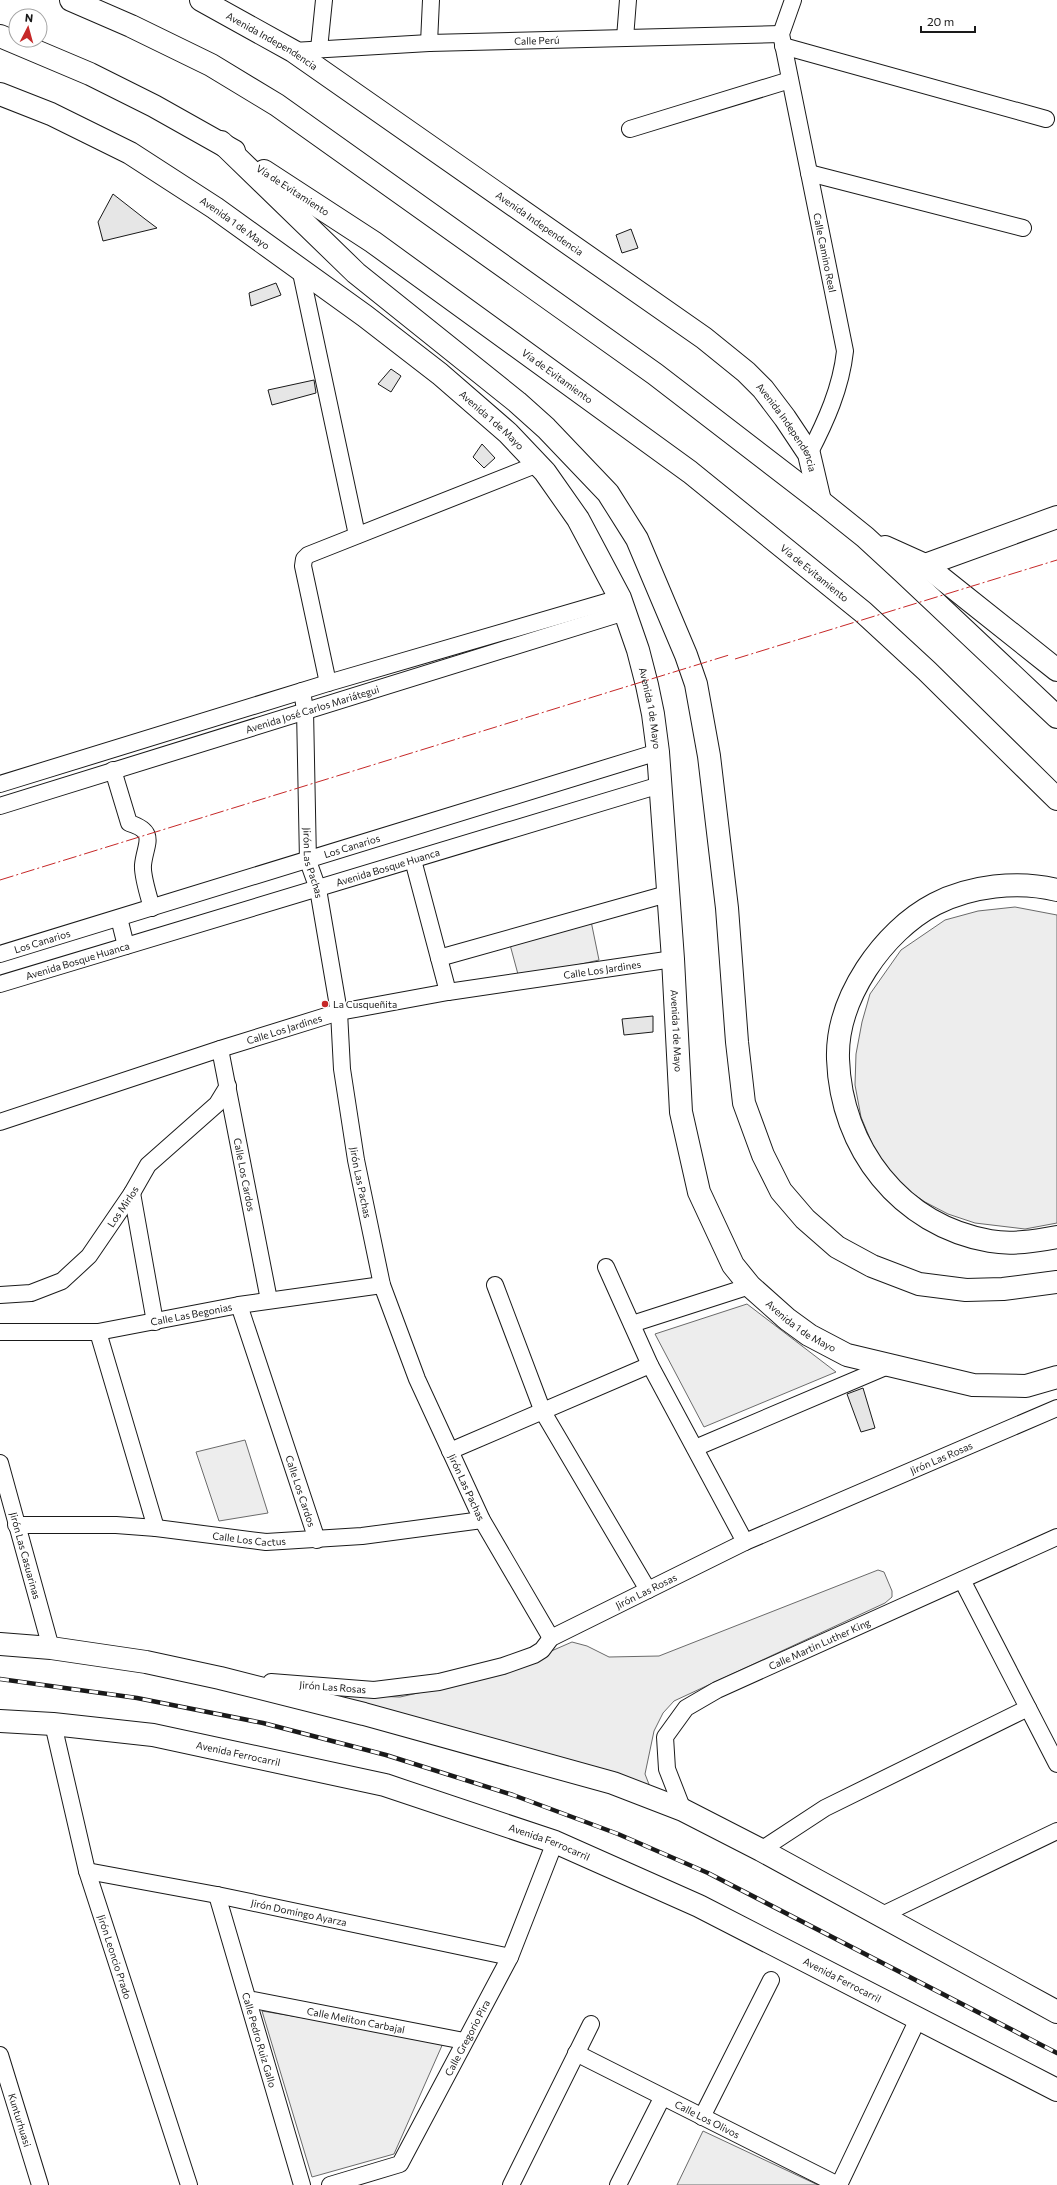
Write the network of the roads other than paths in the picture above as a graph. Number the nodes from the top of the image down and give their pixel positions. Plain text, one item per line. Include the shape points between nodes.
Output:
1 (71, 0) edge
2 (202, 0) edge
3 (324, 0) edge
4 (432, 0) edge
5 (628, 0) edge
6 (793, 0) edge
7 (0, 36) edge
8 (625, 38) junction
9 (782, 40) junction
10 (429, 43) junction
11 (319, 49) junction
12 (293, 51) junction
13 (790, 80) junction
14 (0, 94) edge
15 (1046, 119) dead end
16 (630, 129) dead end
17 (221, 142) junction
18 (809, 173) junction
19 (1023, 228) dead end
20 (300, 268) junction
21 (809, 454) junction
22 (538, 464) junction
23 (820, 501) junction
24 (1057, 517) edge
25 (358, 535) junction
26 (864, 537) junction
27 (925, 566) junction
28 (622, 605) junction
29 (1057, 670) edge
30 (328, 683) junction
31 (302, 691) junction
32 (305, 710) junction
33 (1057, 717) edge
34 (658, 752) junction
35 (112, 770) junction
36 (0, 784) edge
37 (660, 785) junction
38 (1057, 799) edge
39 (0, 806) edge
40 (413, 860) junction
41 (308, 861) junction
42 (318, 889) junction
43 (1057, 890) edge
44 (667, 894) junction
45 (152, 908) junction
46 (119, 918) junction
47 (126, 946) junction
48 (0, 954) edge
49 (439, 958) junction
50 (673, 959) junction
51 (0, 984) edge
52 (448, 992) junction
53 (339, 1012) junction
54 (220, 1049) junction
55 (228, 1086) junction
56 (0, 1122) edge
57 (132, 1193) junction
58 (1057, 1237) edge
59 (606, 1267) dead end
60 (1057, 1282) edge
61 (382, 1285) junction
62 (495, 1285) dead end
63 (750, 1286) junction
64 (0, 1295) edge
65 (269, 1300) junction
66 (239, 1305) junction
67 (155, 1322) junction
68 (632, 1324) junction
69 (0, 1332) edge
70 (98, 1332) junction
71 (650, 1366) junction
72 (888, 1366) junction
73 (1057, 1377) edge
74 (1057, 1408) edge
75 (542, 1412) junction
76 (695, 1448) junction
77 (450, 1451) junction
78 (0, 1464) edge
79 (482, 1520) junction
80 (16, 1525) junction
81 (156, 1528) junction
82 (1057, 1538) edge
83 (317, 1540) junction
84 (745, 1542) junction
85 (962, 1580) junction
86 (648, 1590) junction
87 (551, 1638) junction
88 (0, 1644) edge
89 (51, 1648) junction
90 (220, 1678) junction
91 (1028, 1708) junction
92 (0, 1721) edge
93 (53, 1724) junction
94 (1057, 1764) edge
95 (683, 1810) junction
96 (1057, 1831) edge
97 (555, 1842) junction
98 (761, 1850) junction
99 (87, 1871) junction
100 (217, 1895) junction
101 (880, 1916) junction
102 (510, 1957) junction
103 (771, 1980) dead end
104 (248, 1999) junction
105 (1057, 2012) edge
106 (918, 2019) junction
107 (591, 2024) dead end
108 (464, 2041) junction
109 (576, 2053) junction
110 (0, 2055) edge
111 (1057, 2090) edge
112 (662, 2098) junction
113 (702, 2117) junction
114 (379, 2178) edge
115 (40, 2185) edge
116 (189, 2185) edge
117 (302, 2185) edge
118 (330, 2185) edge
119 (510, 2185) edge
120 (618, 2185) edge
121 (838, 2185) edge

1 - 23 main road via 211,65 277,105 655,374
2 - 12 main road, Avenida Independencia
3 - 11 street
4 - 10 street
5 - 8 street
6 - 9 street
7 - 17 main road, Vía de Evitamiento via 90,74
8 - 9 street, Calle Perú
8 - 10 street, Calle Perú
9 - 13 street, Calle Camino Real
9 - 15 street
10 - 11 street, Calle Perú
11 - 12 street, Calle Perú
12 - 21 main road, Avenida Independencia via 704,338 763,389
13 - 16 street
13 - 18 street, Calle Camino Real
14 - 20 main road, Avenida 1 de Mayo via 51,114 130,153 215,208
17 - 38 main road, Vía de Evitamiento via 373,242 690,472 863,612 938,681
17 - 60 main road via 356,273 518,402 546,428 608,493 637,539 696,684 712,779 727,908 744,1103 763,1155 781,1191 805,1219 837,1247 872,1266 919,1284 966,1290 1003,1290
18 - 19 street
18 - 21 street, Calle Camino Real via 845,352 843,370 828,417
20 - 22 main road, Avenida 1 de Mayo via 440,374 508,433
20 - 25 street
21 - 23 main road, Avenida Independencia
22 - 25 street
22 - 28 main road, Avenida 1 de Mayo via 578,519
23 - 26 main road
24 - 27 main road
25 - 30 street via 308,555 304,559 303,566
26 - 27 main road
26 - 33 main road
27 - 29 main road
28 - 30 street, Avenida José Carlos Mariátegui
28 - 32 street, Avenida José Carlos Mariátegui
28 - 34 main road, Avenida 1 de Mayo via 647,685
30 - 31 street, Avenida José Carlos Mariátegui
31 - 32 street, Jirón Las Pachas
31 - 36 street, Avenida José Carlos Mariátegui
32 - 35 street, Avenida José Carlos Mariátegui
32 - 41 street, Jirón Las Pachas
34 - 37 main road, Avenida 1 de Mayo
34 - 41 street, Los Canarios
35 - 39 street, Avenida José Carlos Mariátegui
35 - 45 street via 129,823 139,826 146,832 149,842 143,866
37 - 40 street, Avenida Bosque Huanca
37 - 44 main road, Avenida 1 de Mayo
40 - 42 street, Avenida Bosque Huanca
40 - 49 street
41 - 42 street, Jirón Las Pachas
41 - 45 street, Los Canarios
42 - 47 street, Avenida Bosque Huanca
42 - 53 street, Jirón Las Pachas
43 - 58 main road via 1020,886 989,887 959,894 934,904 908,922 867,967 852,995 844,1018 838,1057 842,1090 856,1140 879,1177 899,1197 930,1220 964,1235 991,1241 1024,1242
44 - 49 street
44 - 50 main road, Avenida 1 de Mayo
45 - 46 street, Los Canarios
46 - 47 street
46 - 48 street, Los Canarios
47 - 51 street, Avenida Bosque Huanca
49 - 52 street
50 - 52 street, Calle Los Jardines
50 - 63 main road, Avenida 1 de Mayo via 681,1112 699,1192 733,1265
52 - 53 street, Calle Los Jardines
53 - 54 street, Calle Los Jardines
53 - 61 street, Jirón Las Pachas via 342,1069 356,1160
54 - 55 street, Calle Los Cardos
54 - 56 street, Calle Los Jardines
55 - 57 street, Los Mirlos via 217,1104 148,1166
55 - 65 street, Calle Los Cardos
57 - 64 street, Los Mirlos via 89,1256 62,1281 31,1293
57 - 67 street
59 - 68 street
61 - 65 street, Calle Las Begonias
61 - 77 street, Jirón Las Pachas via 417,1379
62 - 75 street
63 - 68 street
63 - 72 main road, Avenida 1 de Mayo via 787,1320 809,1335 847,1354
65 - 66 street, Calle Las Begonias
66 - 67 street, Calle Las Begonias
66 - 83 street, Calle Los Cardos
67 - 70 street, Calle Las Begonias
68 - 71 street
69 - 70 street, Calle Las Begonias
70 - 81 street
71 - 75 street
71 - 76 street
72 - 73 main road, Avenida 1 de Mayo via 973,1385 1026,1386
72 - 76 street
74 - 84 street, Jirón Las Rosas
75 - 77 street
75 - 86 street
76 - 84 street
77 - 79 street, Jirón Las Pachas
78 - 80 street, Jirón Las Casuarinas
79 - 83 street, Calle Los Cactus
79 - 87 street, Jirón Las Pachas
80 - 81 street, Calle Los Cactus via 116,1525
80 - 89 street, Jirón Las Casuarinas
81 - 83 street, Calle Los Cactus via 266,1542
82 - 85 street, Calle Martin Luther King
84 - 86 street, Jirón Las Rosas
85 - 91 street
85 - 95 street, Calle Martin Luther King via 718,1690 686,1708 665,1737 667,1768
86 - 87 street, Jirón Las Rosas
87 - 90 street, Jirón Las Rosas via 534,1655 503,1666 439,1682 374,1690
88 - 89 main road
89 - 90 main road via 146,1662
90 - 95 main road via 364,1714 613,1783
91 - 94 street
91 - 98 street via 825,1808
92 - 93 main road, Avenida Ferrocarril
93 - 97 main road, Avenida Ferrocarril via 153,1735 385,1785
93 - 99 street, Jirón Leoncio Prado
95 - 98 main road
96 - 101 street
97 - 102 street, Calle Gregorio Pira
97 - 106 main road, Avenida Ferrocarril via 699,1906
98 - 101 main road
99 - 100 street, Jirón Domingo Ayarza
99 - 116 street, Jirón Leoncio Prado
100 - 102 street, Jirón Domingo Ayarza
100 - 104 street, Calle Pedro Ruiz Gallo
101 - 105 main road
102 - 108 street, Calle Gregorio Pira
103 - 113 street
104 - 108 street, Calle Meliton Carbajal
104 - 117 street, Calle Pedro Ruiz Gallo
106 - 111 main road, Avenida Ferrocarril
106 - 121 street
107 - 109 street
108 - 114 street, Calle Gregorio Pira via 400,2164
109 - 112 street, Calle Los Olivos
109 - 119 street
110 - 115 street, Kunturhuasi
112 - 113 street, Calle Los Olivos
112 - 120 street
113 - 121 street, Calle Los Olivos
114 - 118 street, Calle Gregorio Pira

